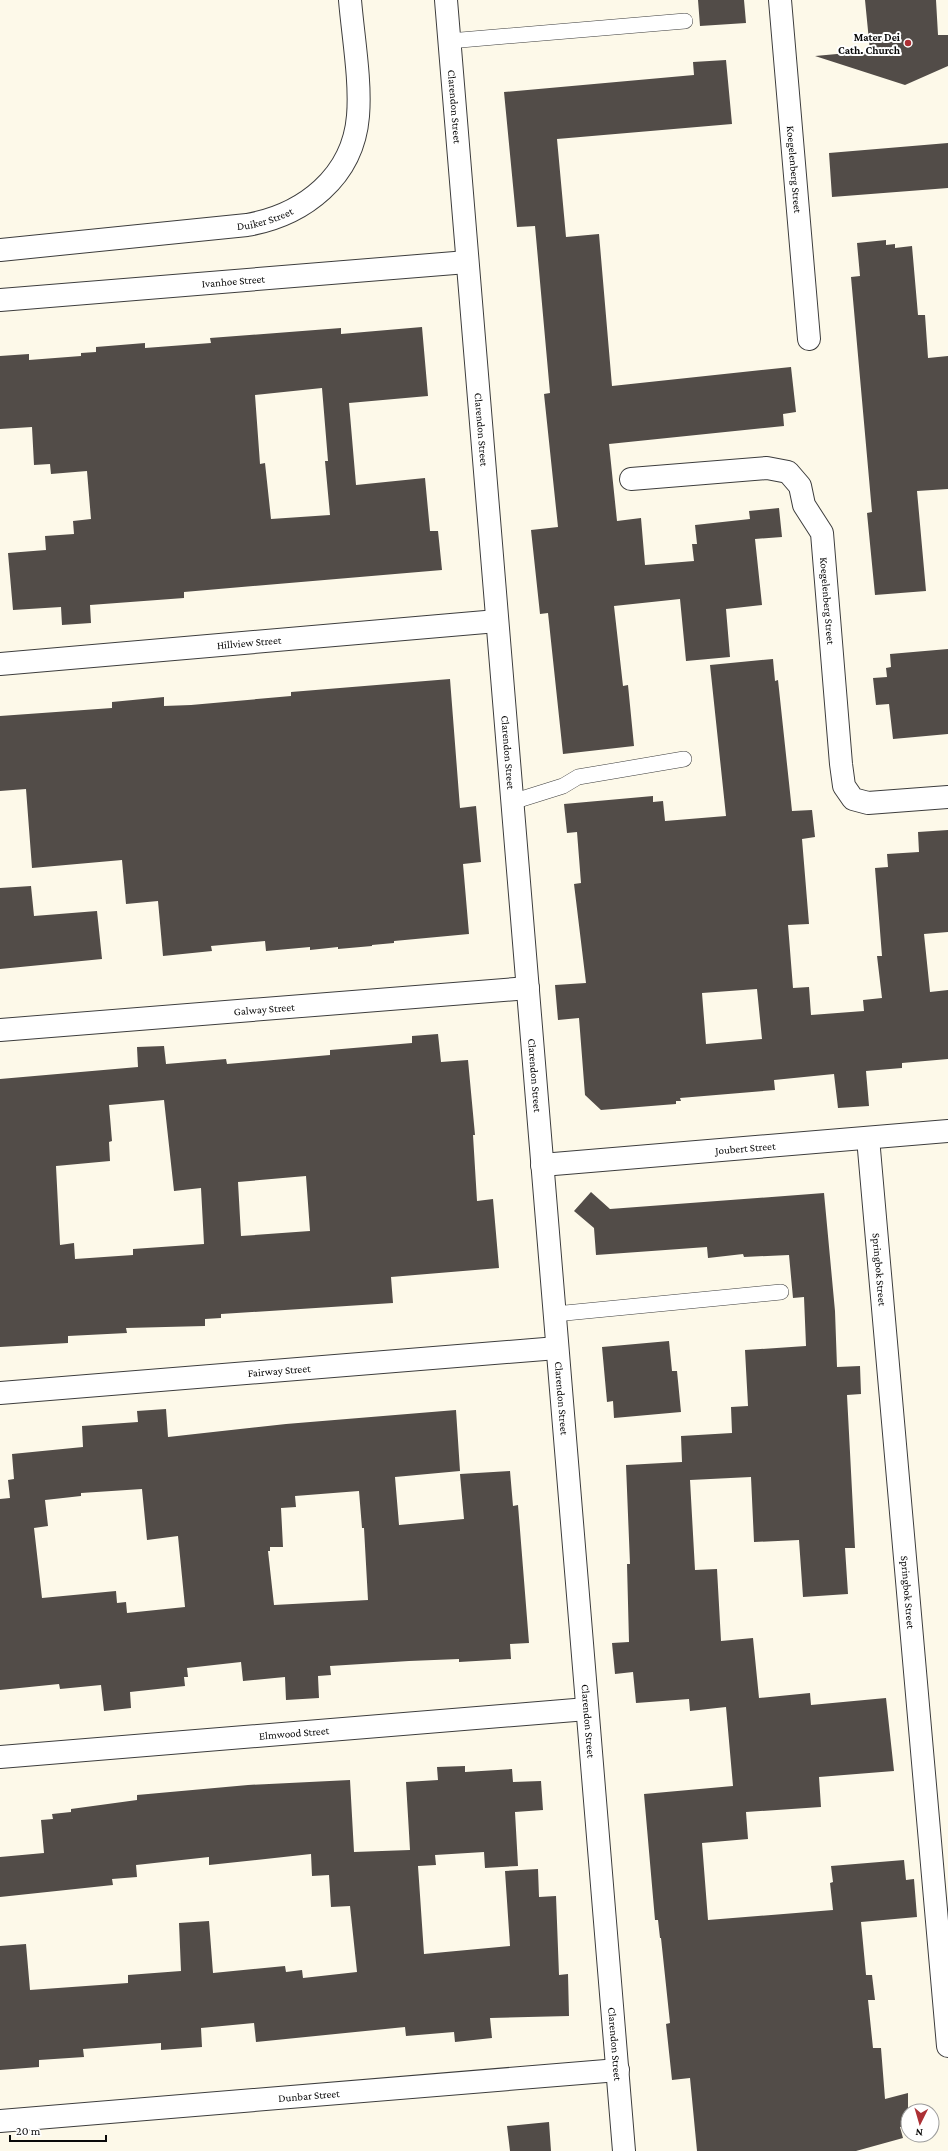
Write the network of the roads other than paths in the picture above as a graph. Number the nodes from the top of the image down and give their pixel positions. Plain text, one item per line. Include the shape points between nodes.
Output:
1 (350, 0) edge
2 (446, 0) edge
3 (780, 0) edge
4 (685, 21) dead end
5 (449, 41) junction
6 (0, 250) edge
7 (467, 262) junction
8 (0, 300) edge
9 (809, 339) dead end
10 (631, 479) dead end
11 (497, 621) junction
12 (0, 664) edge
13 (684, 759) dead end
14 (948, 797) edge
15 (512, 802) junction
16 (528, 988) junction
17 (0, 1030) edge
18 (948, 1131) edge
19 (868, 1138) junction
20 (542, 1165) junction
21 (781, 1292) dead end
22 (555, 1314) junction
23 (558, 1348) junction
24 (0, 1393) edge
25 (587, 1709) junction
26 (0, 1757) edge
27 (948, 2046) edge
28 (618, 2070) junction
29 (0, 2121) edge
30 (624, 2151) edge

1 - 6 street, Duiker Street via 358,98 355,134 340,168 329,183 305,205 268,222
2 - 5 street, Clarendon Street
3 - 9 street, Koegelenberg Street
4 - 5 lane
5 - 7 street, Clarendon Street
7 - 8 street, Ivanhoe Street
7 - 11 street, Clarendon Street
10 - 14 street, Koegelenberg Street via 767,468 788,472 800,486 804,505 822,533 844,786 853,799 868,803
11 - 12 street, Hillview Street
11 - 15 street, Clarendon Street
13 - 15 lane via 578,777 563,786
15 - 16 street, Clarendon Street
16 - 17 street, Galway Street
16 - 20 street, Clarendon Street
18 - 19 street, Joubert Street
19 - 20 street, Joubert Street
19 - 27 street, Springbok Street
20 - 22 street, Clarendon Street
21 - 22 lane
22 - 23 street, Clarendon Street
23 - 24 street, Fairway Street
23 - 25 street, Clarendon Street
25 - 26 street, Elmwood Street
25 - 28 street, Clarendon Street
28 - 29 street, Dunbar Street
28 - 30 street, Clarendon Street

